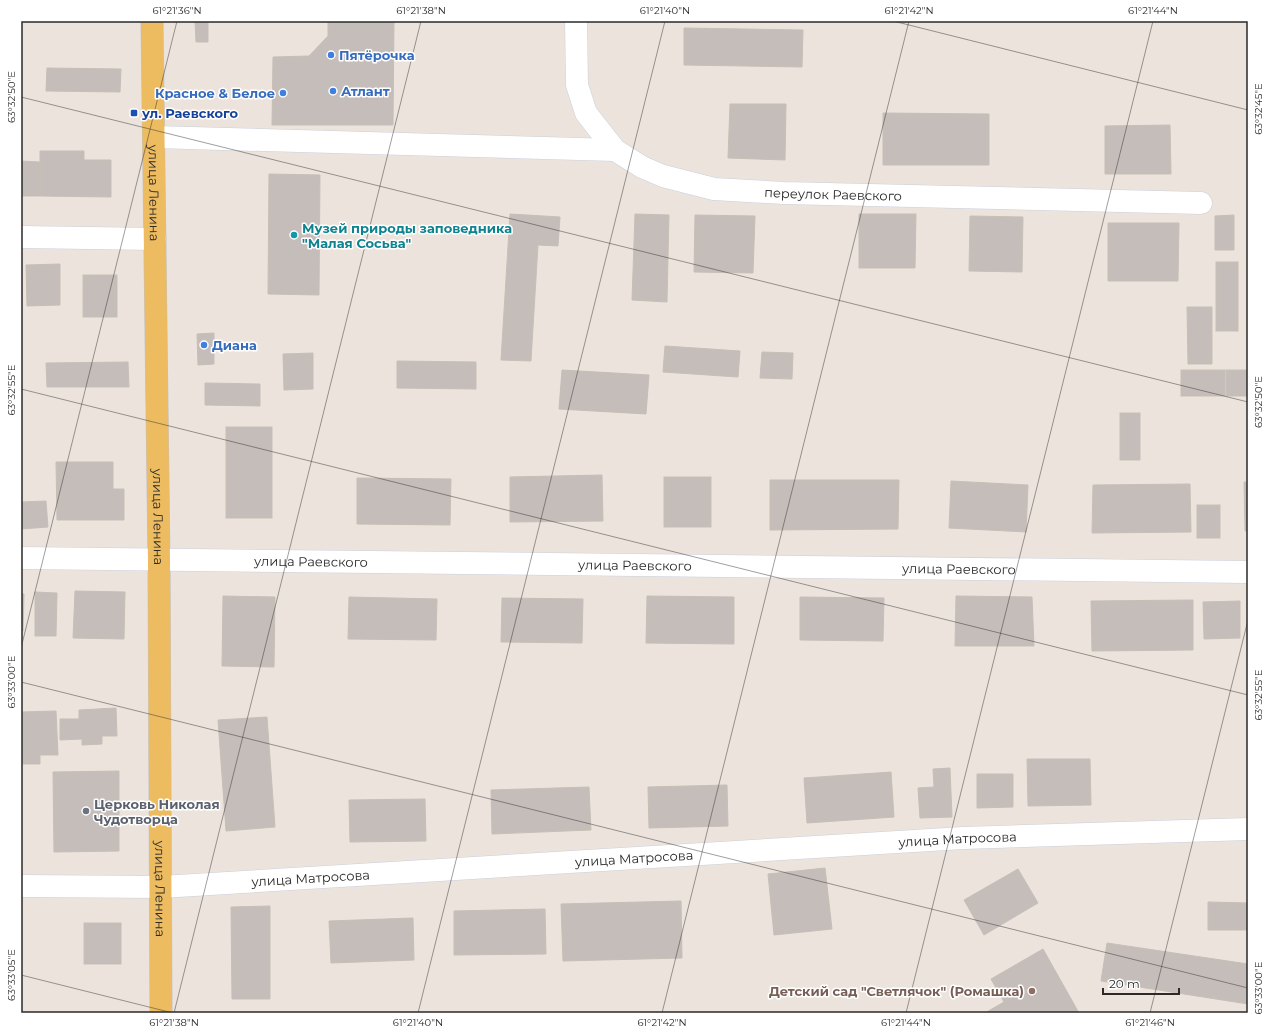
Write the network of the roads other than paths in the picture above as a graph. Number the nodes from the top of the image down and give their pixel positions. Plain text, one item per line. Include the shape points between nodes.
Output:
1 (152, 21) edge
2 (576, 21) edge
3 (154, 137) junction
4 (615, 150) junction
5 (1201, 203) dead end
6 (21, 237) edge
7 (155, 238) junction
8 (21, 558) edge
9 (159, 561) junction
10 (1248, 572) edge
11 (1248, 829) edge
12 (21, 886) edge
13 (161, 887) junction
14 (161, 1013) edge

1 - 3 main road, улица Ленина
2 - 4 street, переулок Раевского via 577,85 586,114
3 - 4 street
3 - 7 main road, улица Ленина
4 - 5 street, переулок Раевского via 642,167 663,176 714,189
6 - 7 street
7 - 9 main road, улица Ленина
8 - 9 street, улица Раевского
9 - 10 street, улица Раевского
9 - 13 main road, улица Ленина
11 - 13 street, улица Матросова via 963,838
12 - 13 street, улица Матросова
13 - 14 main road, улица Ленина

